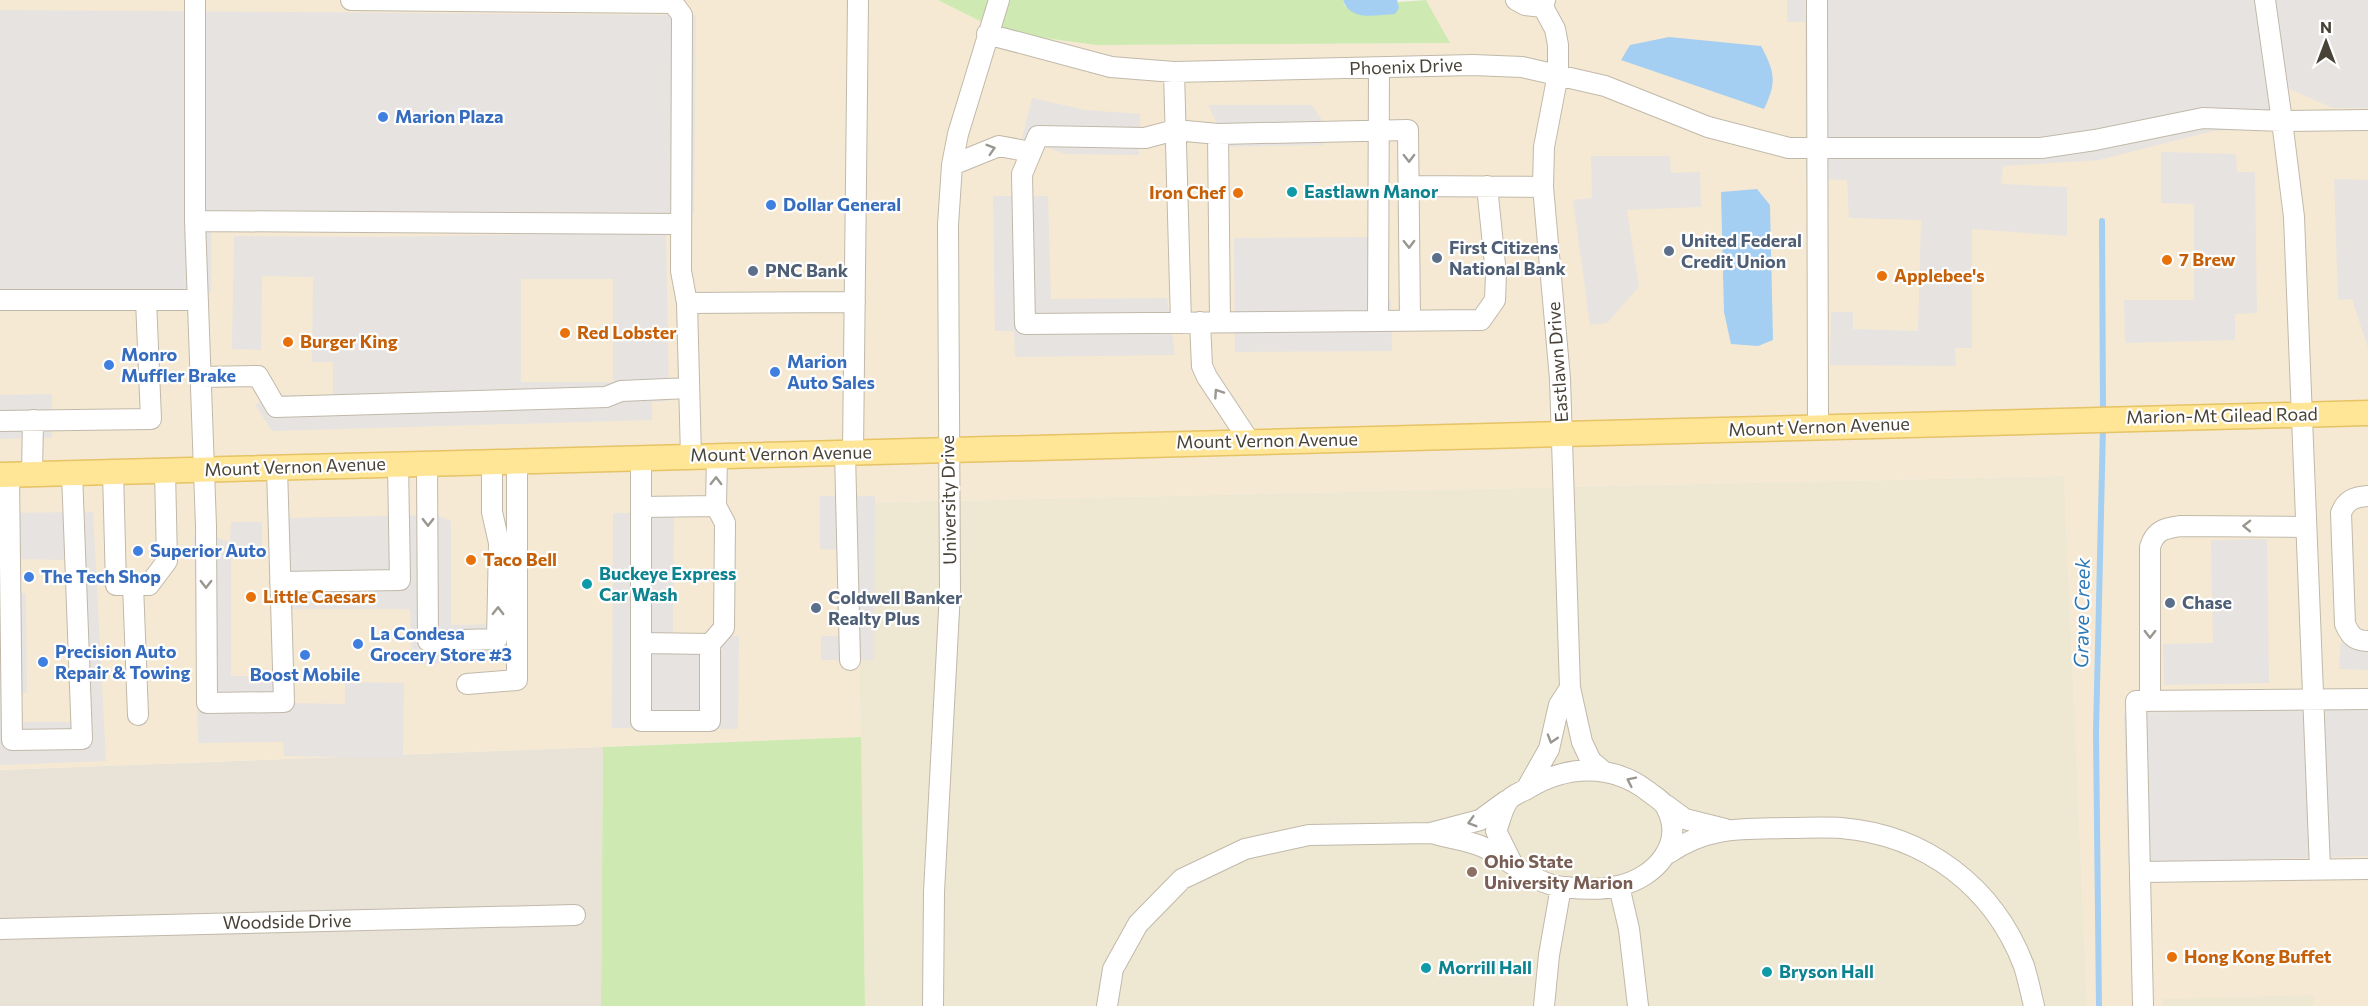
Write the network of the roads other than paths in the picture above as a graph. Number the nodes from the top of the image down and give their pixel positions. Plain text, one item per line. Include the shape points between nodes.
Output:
1 (195, 0) edge
2 (351, 0) edge
3 (858, 0) edge
4 (999, 0) edge
5 (1516, 0) edge
6 (1817, 0) edge
7 (2265, 0) edge
8 (1544, 4) edge
9 (987, 34) junction
10 (1379, 68) junction
11 (1174, 72) junction
12 (1558, 74) junction
13 (2368, 120) edge
14 (2282, 121) junction
15 (1175, 130) junction
16 (1380, 131) junction
17 (1218, 134) junction
18 (1817, 148) junction
19 (1031, 152) junction
20 (952, 165) junction
21 (1409, 186) junction
22 (1487, 186) junction
23 (1543, 187) junction
24 (195, 221) junction
25 (681, 224) junction
26 (0, 300) edge
27 (146, 300) junction
28 (198, 300) junction
29 (855, 302) junction
30 (687, 303) junction
31 (1410, 320) junction
32 (1378, 321) junction
33 (1190, 322) junction
34 (1220, 322) junction
35 (200, 377) junction
36 (689, 388) junction
37 (2368, 413) edge
38 (2300, 414) junction
39 (2076, 419) joint
40 (33, 420) junction
41 (0, 421) edge
42 (1818, 427) junction
43 (1563, 435) junction
44 (1250, 442) junction
45 (948, 450) junction
46 (849, 453) junction
47 (717, 456) junction
48 (690, 457) junction
49 (641, 458) junction
50 (492, 462) junction
51 (517, 462) junction
52 (398, 464) junction
53 (427, 464) junction
54 (277, 468) junction
55 (203, 470) junction
56 (165, 471) junction
57 (113, 472) junction
58 (72, 473) junction
59 (14, 475) edge
60 (2368, 496) edge
61 (716, 506) junction
62 (641, 507) junction
63 (2305, 527) junction
64 (280, 582) junction
65 (133, 585) junction
66 (2368, 641) edge
67 (641, 643) junction
68 (710, 644) junction
69 (850, 660) dead end
70 (467, 684) dead end
71 (1570, 688) junction
72 (2313, 699) junction
73 (2368, 699) edge
74 (2150, 701) junction
75 (138, 715) dead end
76 (1604, 771) junction
77 (1527, 789) junction
78 (1508, 800) junction
79 (1666, 805) junction
80 (1725, 829) junction
81 (1431, 833) junction
82 (1669, 852) junction
83 (1511, 861) junction
84 (2320, 869) junction
85 (2368, 869) edge
86 (2142, 872) junction
87 (1619, 886) junction
88 (1561, 887) junction
89 (575, 915) dead end
90 (0, 929) edge
91 (933, 1006) edge
92 (1107, 1006) edge
93 (1545, 1006) edge
94 (1638, 1006) edge
95 (2034, 1006) edge
96 (2143, 1006) edge

1 - 24 street
2 - 25 street via 673,3 682,15
3 - 29 street
4 - 9 street, University Drive
5 - 8 street via 1525,5
6 - 18 street
7 - 14 street
8 - 12 street, Eastlawn Drive via 1555,29
9 - 11 street, Phoenix Drive via 1111,67
9 - 20 street, University Drive
10 - 11 street, Phoenix Drive
10 - 12 street, Phoenix Drive via 1473,65 1522,67
10 - 16 street
11 - 15 street
12 - 18 street, Phoenix Drive via 1605,86 1708,127 1789,148
12 - 23 street, Eastlawn Drive via 1545,147
13 - 14 street, Phoenix Drive
14 - 18 street, Phoenix Drive via 2204,118 2041,148
14 - 38 street via 2294,217
15 - 17 street
15 - 19 street via 1145,138 1038,136
15 - 33 street
16 - 17 street
16 -> 21 street via 1408,130
16 - 32 street
17 - 34 street
18 - 42 street
20 -> 19 street via 999,146
19 - 33 street via 1022,174 1025,324
20 - 45 street, University Drive via 948,225
21 - 22 street
21 -> 31 street
22 - 23 street
22 - 31 street via 1495,300 1481,320
23 - 43 street, Eastlawn Drive
24 - 25 street
24 - 28 street
25 - 30 street via 681,271
26 - 27 street
27 - 28 street
27 - 40 street via 151,419
28 - 35 street
29 - 30 street
29 - 46 street
30 - 36 street
31 - 32 street
32 - 34 street
33 - 34 street
44 -> 33 street via 1207,377
35 - 36 street via 258,376 276,407 606,397 621,391
35 - 55 street
36 - 48 street
37 - 38 main road, Marion-Mt Gilead Road
38 - 39 main road, Marion-Mt Gilead Road
38 - 63 street
39 - 42 main road, Mount Vernon Avenue
40 - 41 street
40 - 59 street
42 - 43 main road, Mount Vernon Avenue
43 - 44 main road, Mount Vernon Avenue
43 - 71 street
44 - 45 main road, Mount Vernon Avenue
45 - 46 main road, Mount Vernon Avenue
45 - 91 street, University Drive via 950,592 934,892
46 - 47 main road, Mount Vernon Avenue
46 - 69 street
47 - 48 main road, Mount Vernon Avenue
61 -> 47 street
48 - 49 main road, Mount Vernon Avenue
49 - 51 main road, Mount Vernon Avenue
49 - 62 street
50 - 51 main road, Mount Vernon Avenue
50 - 53 main road, Mount Vernon Avenue
53 -> 50 street via 428,641 440,641 497,639 499,543 492,512
51 - 70 street via 518,680
52 - 53 main road, Mount Vernon Avenue
52 - 54 main road, Mount Vernon Avenue
52 - 64 street via 400,580
54 - 55 main road, Mount Vernon Avenue
54 - 64 street
55 - 56 main road, Mount Vernon Avenue
55 -> 64 street via 207,703 284,702
56 - 57 main road, Mount Vernon Avenue
56 - 65 street via 166,561 149,585
57 - 58 main road, Mount Vernon Avenue
57 - 65 street via 116,585
58 - 59 main road, Mount Vernon Avenue
58 - 59 street via 82,739 12,740
60 - 66 street via 2356,496 2341,513 2345,624 2350,636
61 - 62 street
61 - 68 street via 725,523 724,628
62 - 67 street
63 - 72 street
63 -> 74 street via 2181,526 2154,535 2150,547
65 - 75 street
67 - 68 street
67 - 68 street via 641,721 710,721
71 - 76 street via 1582,742 1591,761
71 -> 77 street via 1559,705 1550,749
72 - 73 street
72 - 74 street
72 - 84 street
74 - 86 street via 2136,701
76 - 77 street via 1572,770 1545,777
79 -> 76 street via 1633,780
77 - 78 street
78 -> 81 street via 1480,820
78 - 83 street via 1496,831
79 - 80 street via 1685,819
79 - 82 street via 1673,829
80 - 82 street via 1686,841
80 - 95 street via 1842,828 1891,838 1933,854 1974,886 2002,923 2024,966
81 - 83 street via 1479,845
81 - 92 street via 1309,835 1245,849 1182,879 1138,924 1113,969
82 - 87 street via 1652,872
83 - 88 street via 1536,880
84 - 85 street
84 - 86 street
86 - 96 street
87 - 88 street
87 - 94 street via 1629,929
88 - 93 street
89 - 90 street, Woodside Drive

